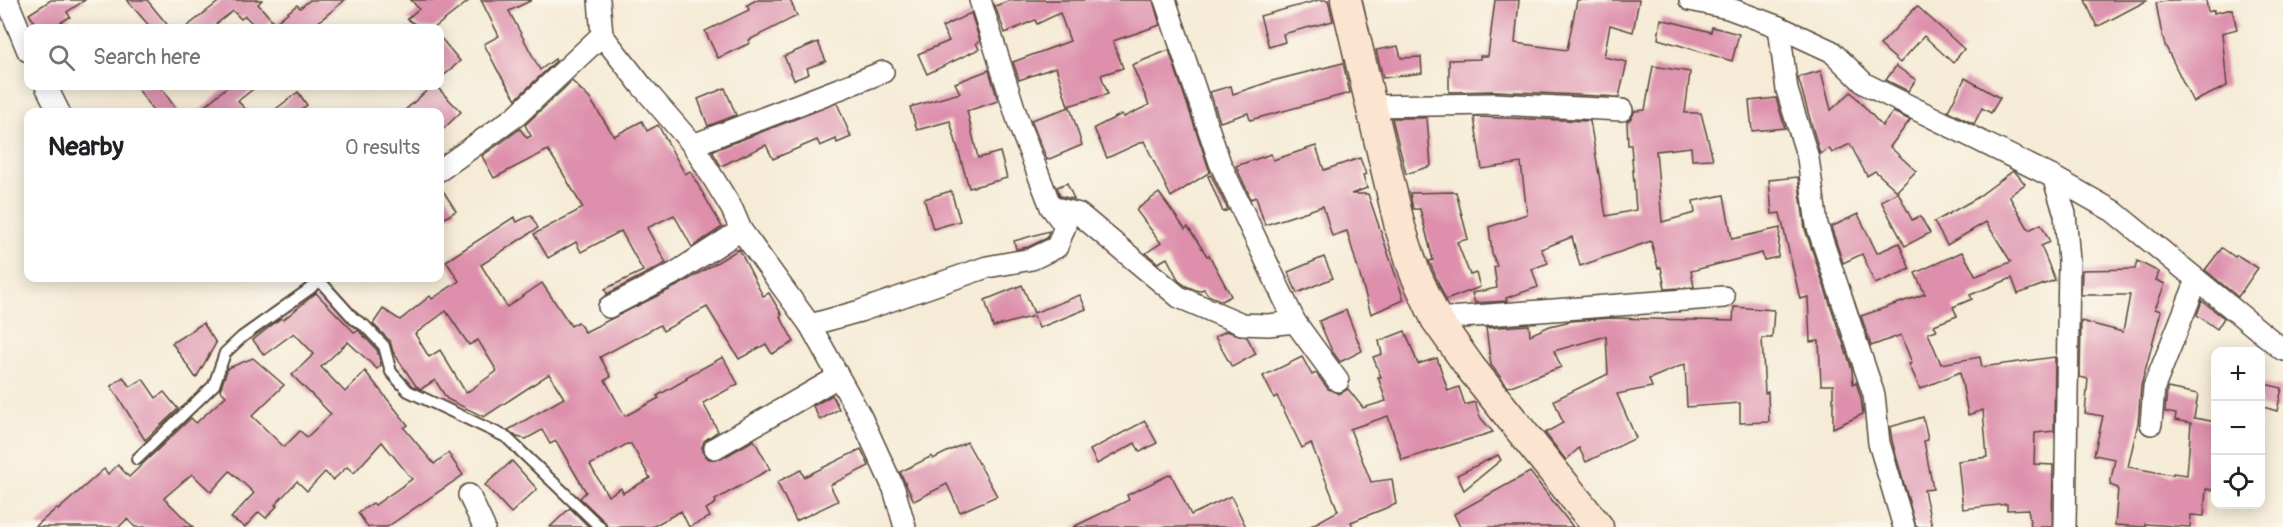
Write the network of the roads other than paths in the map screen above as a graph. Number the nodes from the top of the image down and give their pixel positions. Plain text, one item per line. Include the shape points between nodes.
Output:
1 (6, 0) edge
2 (599, 0) edge
3 (980, 0) edge
4 (1165, 0) edge
5 (1346, 0) edge
6 (1690, 0) edge
7 (1728, 4) edge
8 (1779, 27) junction
9 (602, 35) junction
10 (24, 42) edge
11 (883, 72) dead end
12 (47, 90) edge
13 (1371, 106) junction
14 (57, 108) edge
15 (1622, 110) dead end
16 (693, 145) junction
17 (444, 167) edge
18 (2053, 177) junction
19 (1052, 207) junction
20 (741, 230) junction
21 (2198, 280) junction
22 (315, 282) edge
23 (322, 282) edge
24 (1725, 297) dead end
25 (609, 307) dead end
26 (1436, 319) junction
27 (1295, 322) junction
28 (810, 325) junction
29 (2283, 350) edge
30 (838, 377) junction
31 (1338, 381) dead end
32 (2151, 424) dead end
33 (715, 448) dead end
34 (137, 459) dead end
35 (469, 495) dead end
36 (484, 527) edge
37 (600, 527) edge
38 (905, 527) edge
39 (1598, 527) edge
40 (1904, 527) edge
41 (2065, 527) edge

1 - 10 street
2 - 9 street
3 - 19 street via 1020,127
4 - 27 street via 1220,162
5 - 13 main road
6 - 7 street
7 - 8 street
8 - 18 street via 1831,51 1865,84
8 - 40 street via 1787,90 1808,158 1817,225 1874,395 1879,443
9 - 16 street
9 - 17 street via 516,116
11 - 16 street
12 - 14 street
13 - 15 street via 1494,104
13 - 26 main road via 1414,273
16 - 20 street
18 - 21 street via 2113,211
18 - 41 street via 2065,214 2069,261
19 - 27 street via 1079,214 1179,297 1242,324
19 - 28 street via 1065,226 1057,247 1032,259 987,267
20 - 25 street via 675,273
20 - 28 street
21 - 29 street
21 - 32 street via 2154,387
22 - 34 lane via 225,353 214,385
23 - 37 lane via 384,346 391,372 408,391 506,437
24 - 26 street
26 - 39 main road
27 - 31 street
28 - 30 street
30 - 33 street
30 - 38 street via 894,489
35 - 36 street

